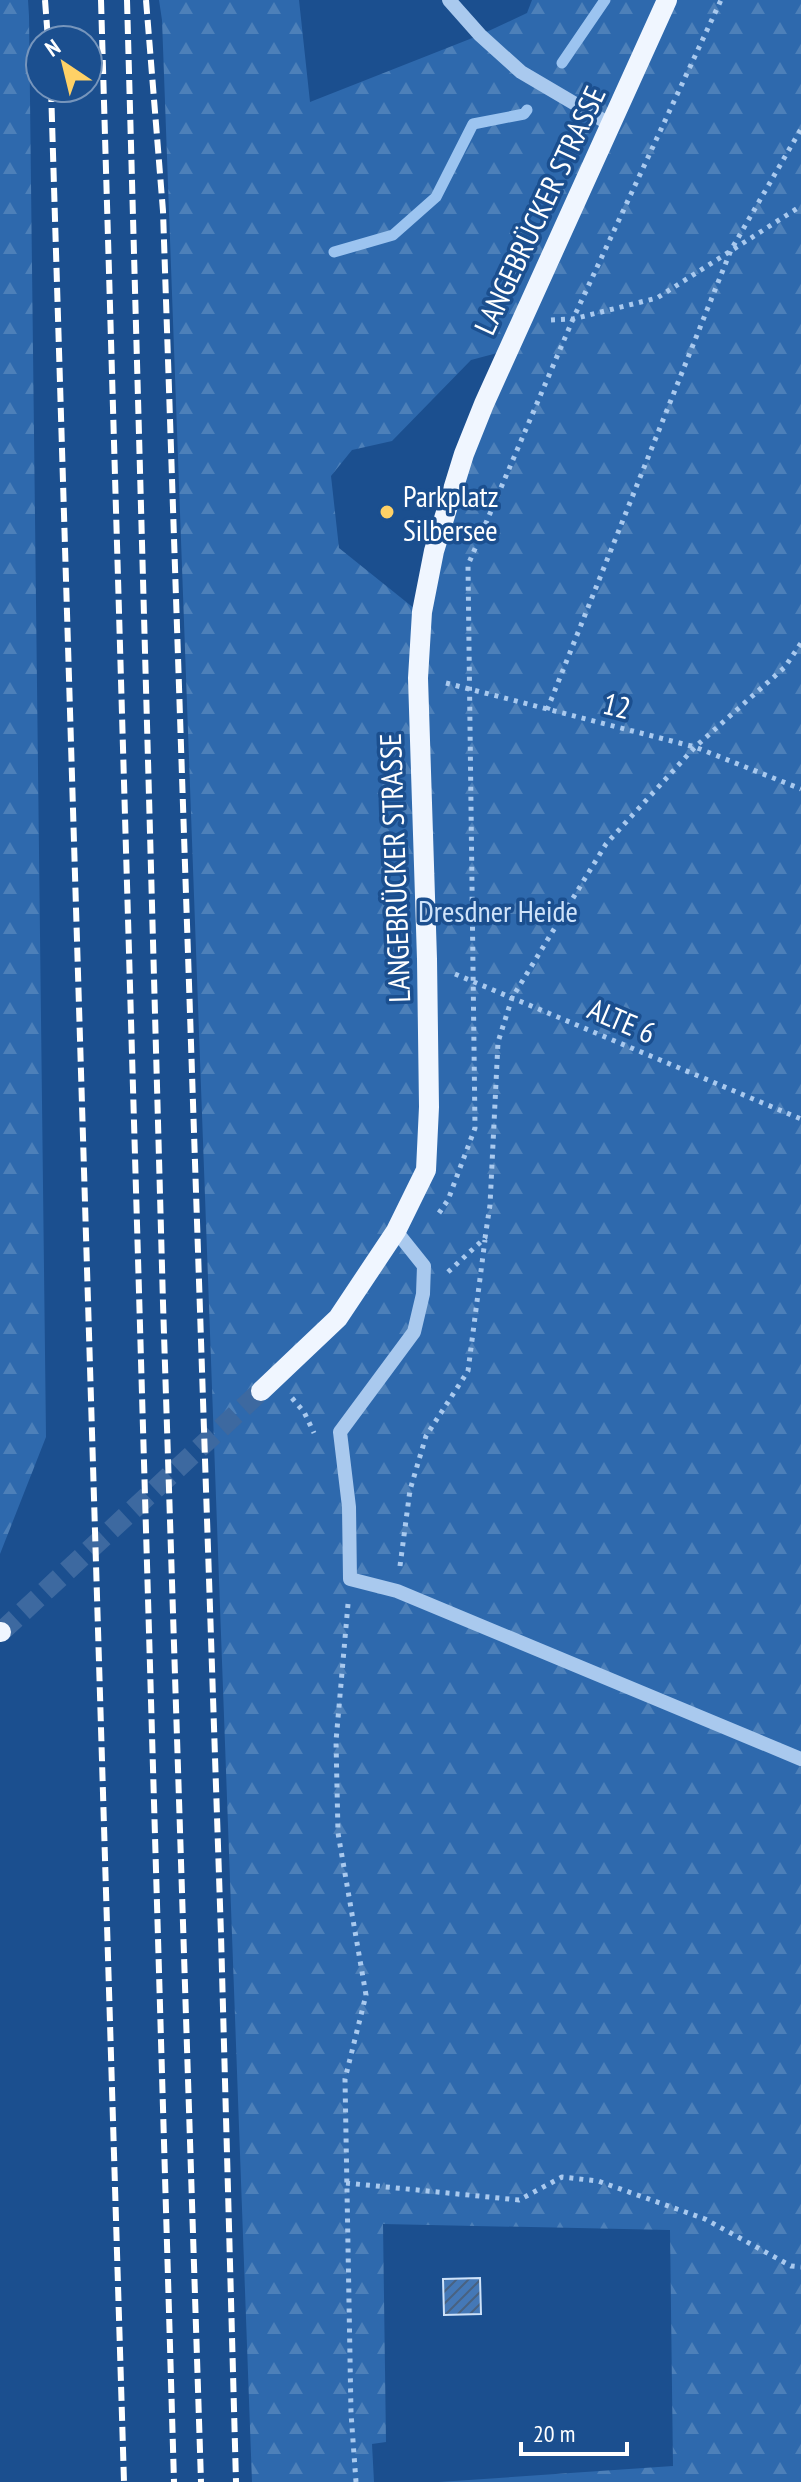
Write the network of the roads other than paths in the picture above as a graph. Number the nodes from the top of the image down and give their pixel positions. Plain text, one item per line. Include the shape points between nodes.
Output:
1 (449, 0) edge
2 (667, 0) edge
3 (611, 125) junction
4 (396, 1231) junction
5 (261, 1391) tunnel mouth
6 (801, 1759) edge

1 - 3 lane via 521,72
2 - 3 main road, LANGEBRÜCKER STRASSE
3 - 4 main road, LANGEBRÜCKER STRASSE via 464,454 434,551 422,612 418,678 429,1107 426,1170
4 - 5 main road, LANGEBRÜCKER STRASSE via 338,1318
4 - 6 lane via 424,1266 423,1294 414,1332 340,1432 350,1579 397,1591

